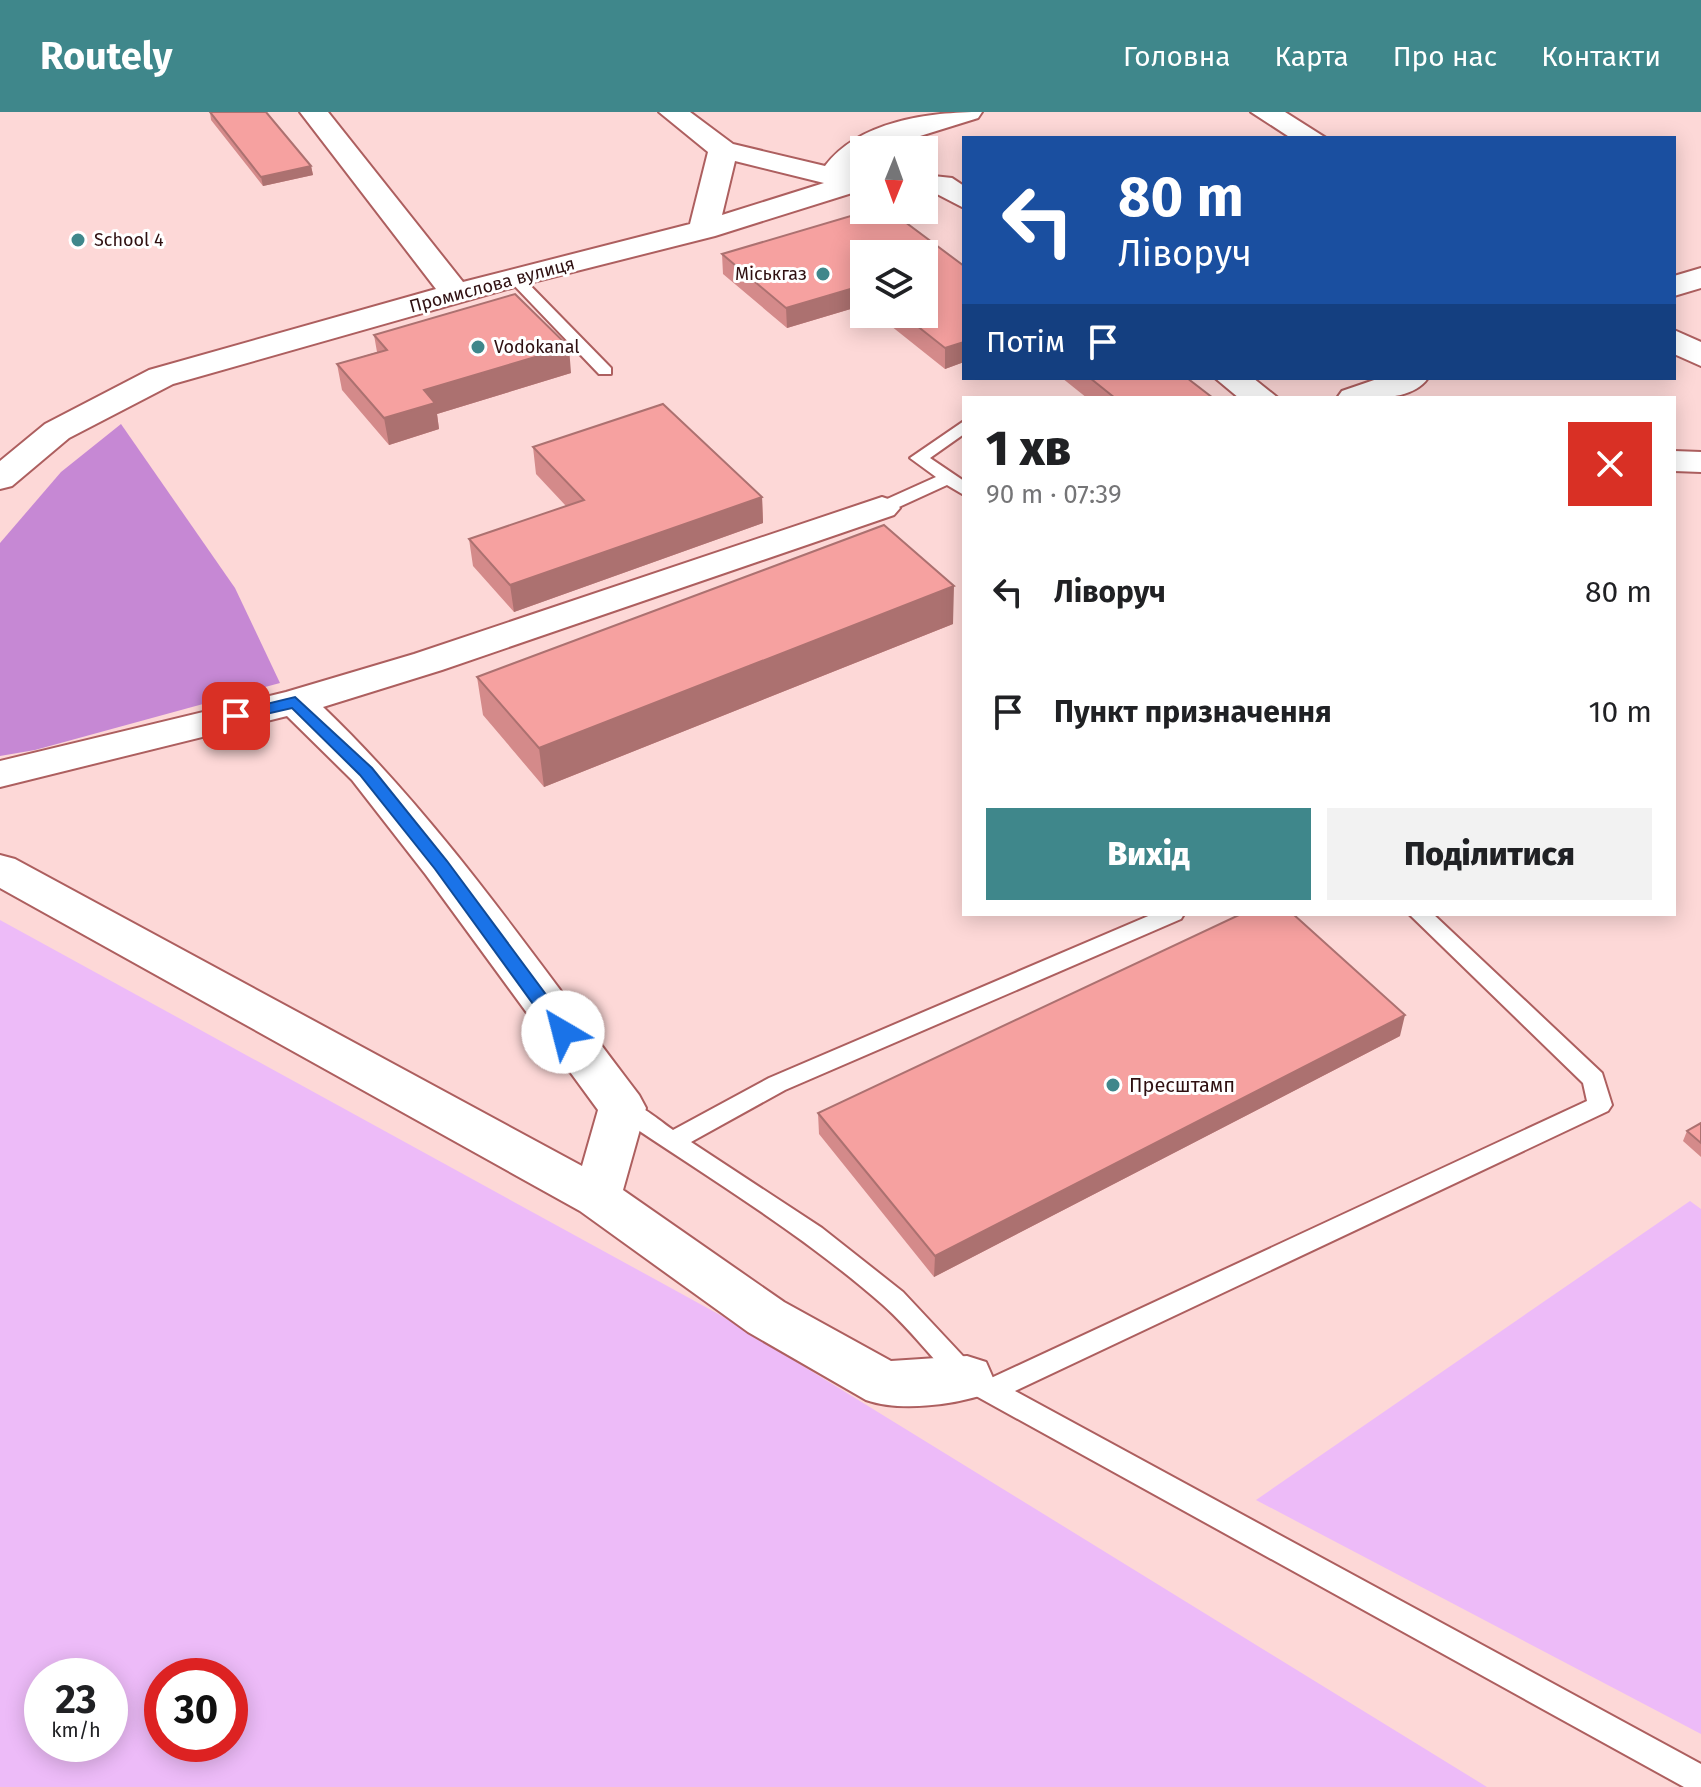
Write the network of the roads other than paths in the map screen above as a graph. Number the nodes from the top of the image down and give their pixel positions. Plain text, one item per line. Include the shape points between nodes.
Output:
1 (314, 112) edge
2 (673, 112) edge
3 (968, 112) edge
4 (1265, 112) edge
5 (886, 136) edge
6 (1308, 136) edge
7 (723, 150) junction
8 (850, 158) edge
9 (850, 177) edge
10 (850, 181) edge
11 (850, 184) edge
12 (938, 184) edge
13 (962, 198) edge
14 (704, 230) junction
15 (514, 277) junction
16 (1701, 277) edge
17 (1676, 286) edge
18 (456, 294) junction
19 (1676, 341) edge
20 (1701, 356) edge
21 (605, 371) dead end
22 (1234, 380) edge
23 (1406, 380) edge
24 (1258, 396) edge
25 (1360, 396) edge
26 (962, 427) edge
27 (1676, 461) edge
28 (1701, 462) edge
29 (949, 478) junction
30 (0, 479) edge
31 (962, 488) edge
32 (882, 508) joint
33 (295, 702) junction
34 (0, 774) edge
35 (0, 869) edge
36 (1168, 916) edge
37 (1422, 916) edge
38 (622, 1108) junction
39 (671, 1142) junction
40 (597, 1197) junction
41 (979, 1385) junction
42 (1701, 1780) edge

1 - 18 street
2 - 7 street
3 - 5 street
4 - 6 street
7 - 10 street
7 - 14 street
8 - 9 street via 838,168
11 - 14 street, Промислова вулиця
12 - 13 street
14 - 15 street, Промислова вулиця
15 - 18 street, Промислова вулиця
15 - 21 lane
16 - 17 street
18 - 30 street, Промислова вулиця via 161,377 57,431
19 - 20 street
22 - 24 street
23 - 25 street
26 - 29 lane via 919,458
27 - 28 street
29 - 31 lane
29 - 32 lane
32 - 33 street
33 - 34 street
33 - 38 street via 375,783
35 - 40 street
36 - 39 lane via 777,1084
37 - 41 lane via 1594,1079 1600,1105
38 - 39 lane
38 - 40 street
39 - 41 lane via 813,1235 883,1289
40 - 41 street via 766,1317 885,1384
41 - 42 lane

